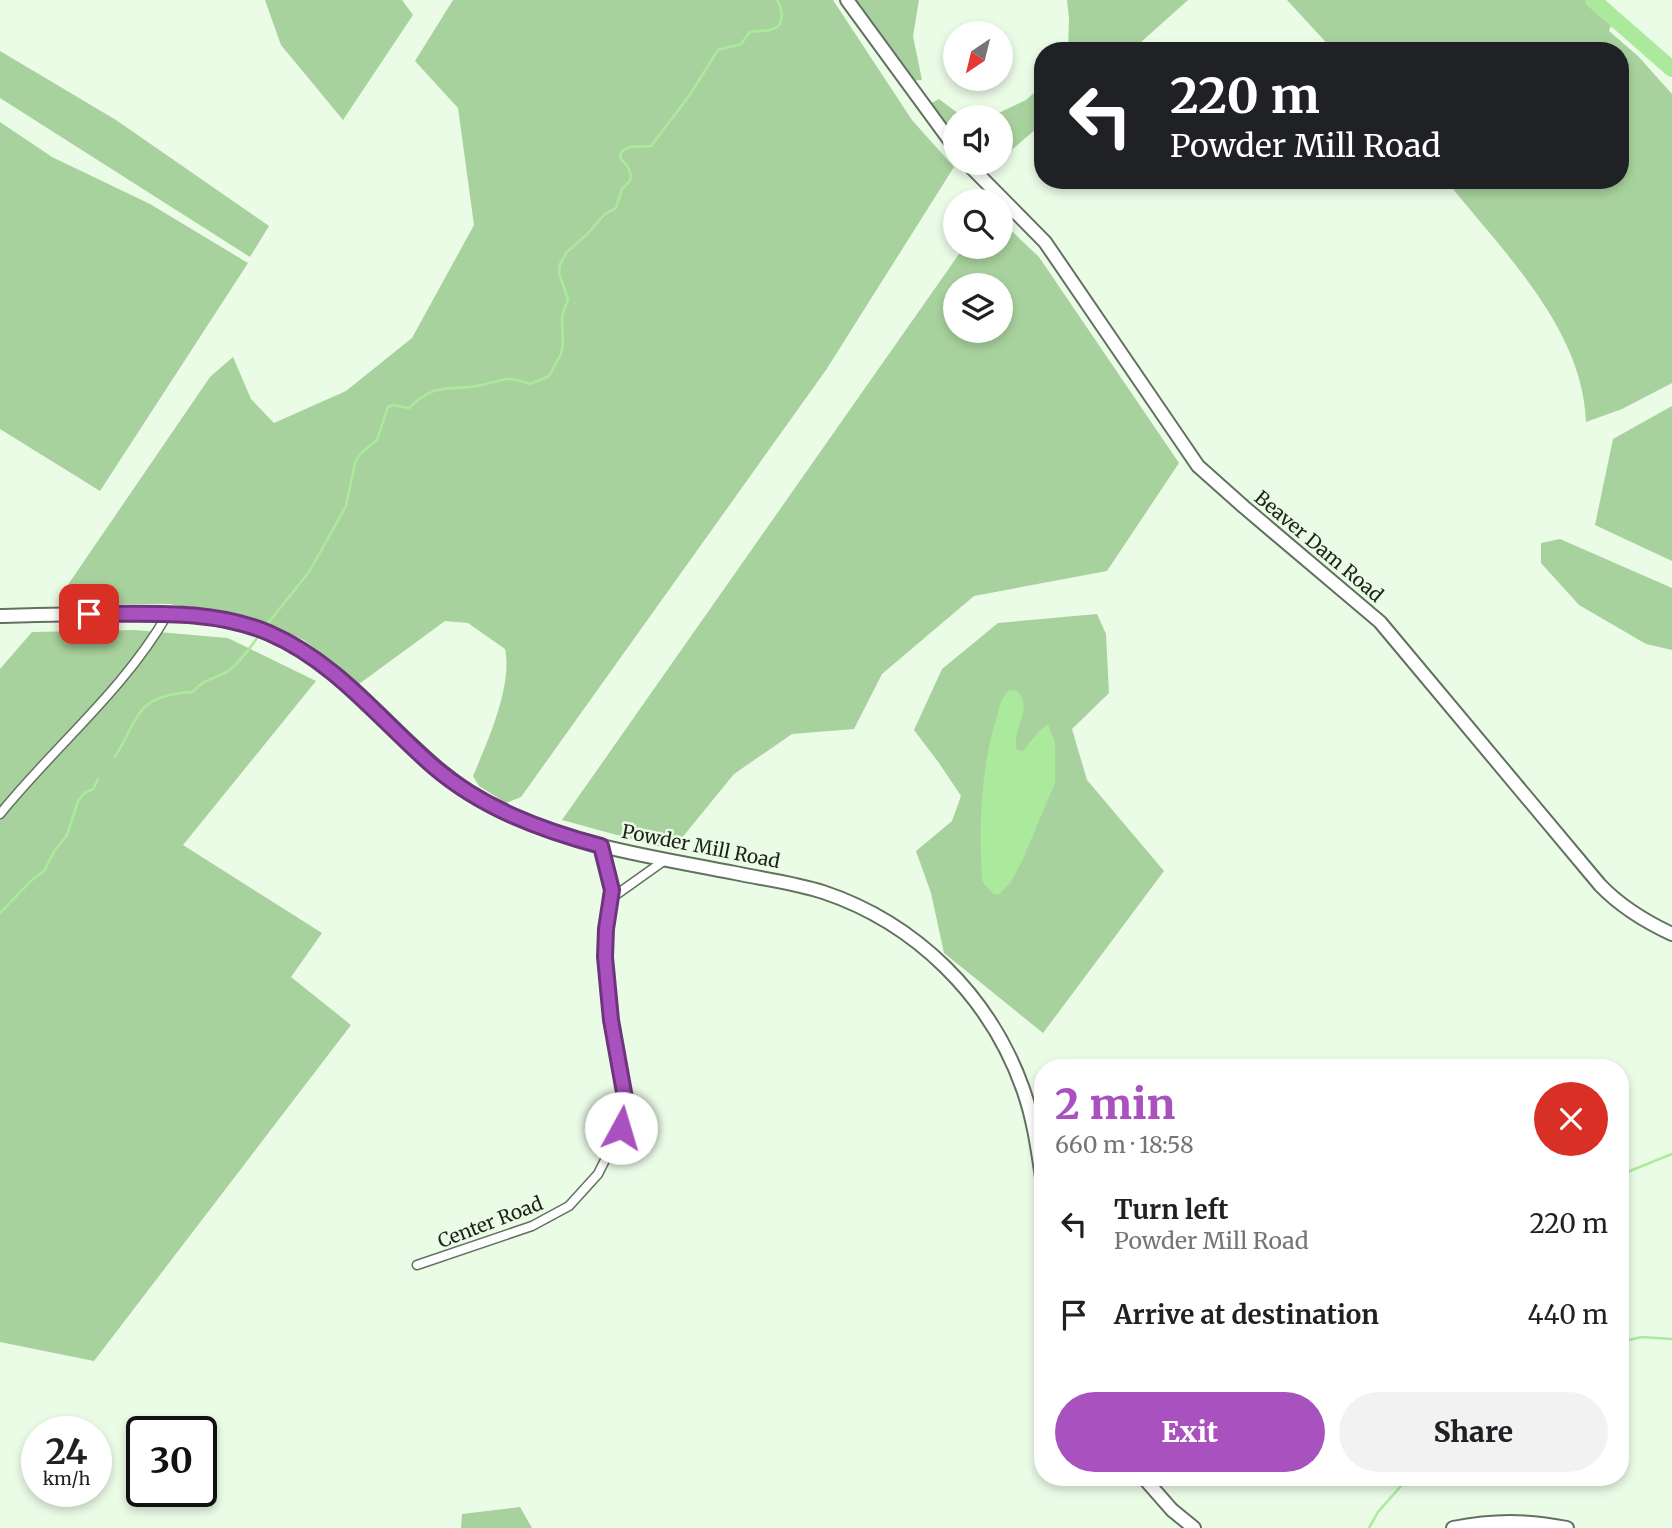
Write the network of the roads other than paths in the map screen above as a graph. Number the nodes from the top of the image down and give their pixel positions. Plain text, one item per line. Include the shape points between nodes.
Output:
1 (847, 0) edge
2 (943, 131) edge
3 (979, 175) edge
4 (167, 615) junction
5 (0, 616) edge
6 (0, 814) edge
7 (601, 846) junction
8 (667, 859) junction
9 (613, 897) junction
10 (1672, 934) edge
11 (1034, 1126) edge
12 (417, 1265) dead end
13 (1151, 1486) edge
14 (1194, 1528) edge
15 (1453, 1528) edge
16 (1567, 1528) edge

1 - 2 main road
3 - 10 main road, Beaver Dam Road via 1051,250 1198,466 1380,622 1600,885 1630,912
4 - 5 main road, Powder Mill Road
4 - 6 street via 134,665
4 - 7 main road, Powder Mill Road via 216,618 289,643 329,669 467,792 525,821
7 - 8 main road, Powder Mill Road
7 - 9 street, Center Road
8 - 9 street
8 - 11 main road, Powder Mill Road via 822,892 879,916 921,944 972,996 1009,1055
9 - 12 street, Center Road via 606,929 606,978 625,1114 610,1153 583,1194 553,1216
13 - 14 main road
15 - 16 main road via 1502,1521

